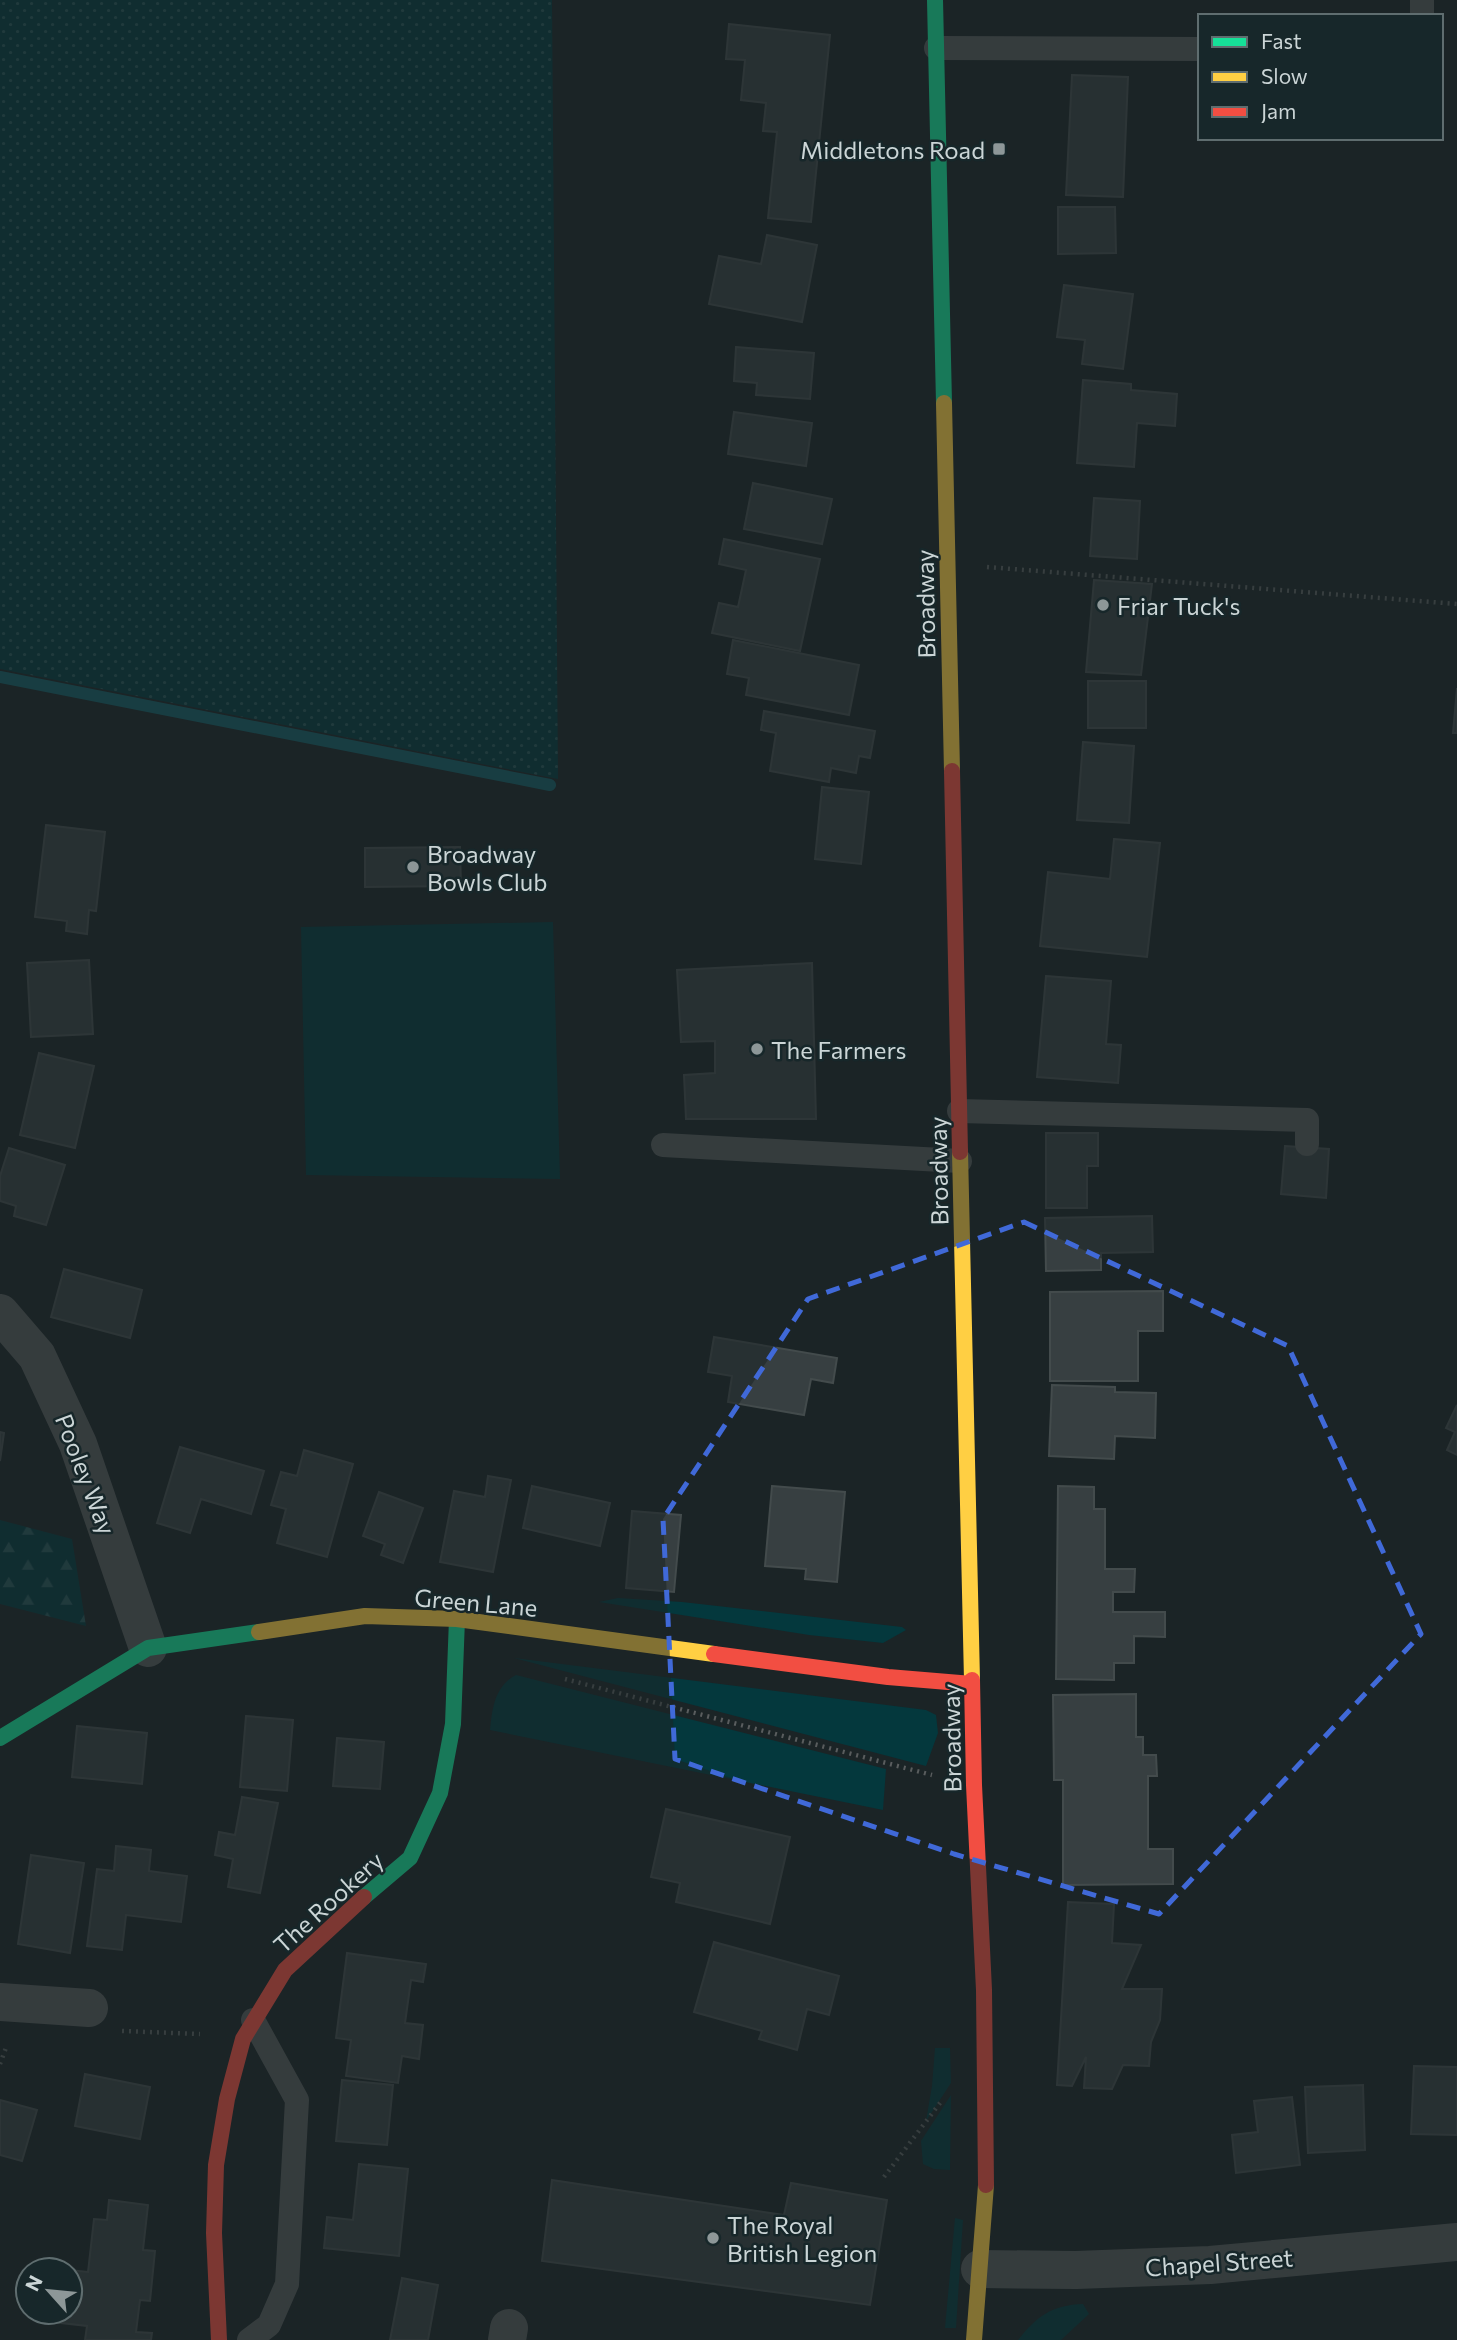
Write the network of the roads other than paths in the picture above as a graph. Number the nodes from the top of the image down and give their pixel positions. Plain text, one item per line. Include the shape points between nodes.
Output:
1 (935, 0) edge
2 (936, 48) junction
3 (1198, 48) edge
4 (959, 1111) junction
5 (1307, 1144) dead end
6 (663, 1145) dead end
7 (960, 1161) junction
8 (0, 1313) edge
9 (457, 1619) junction
10 (148, 1648) junction
11 (972, 1684) junction
12 (0, 1738) edge
13 (0, 2002) edge
14 (89, 2008) road end
15 (248, 2030) junction
16 (1457, 2242) edge
17 (980, 2269) junction
18 (219, 2340) edge
19 (249, 2340) edge
20 (974, 2340) edge

1 - 2 main road, Broadway
2 - 3 lane
2 - 4 main road, Broadway
4 - 5 lane via 1307,1120
4 - 7 main road, Broadway
6 - 7 lane
7 - 11 main road, Broadway
8 - 10 street, Pooley Way via 37,1356 78,1444
9 - 10 main road, Green Lane via 365,1616
9 - 11 main road, Green Lane via 888,1677
9 - 15 main road, The Rookery via 453,1724 440,1793 410,1858 285,1970
10 - 12 main road, Green Lane
11 - 17 main road, Broadway via 984,1990 986,2194
13 - 14 street
15 - 18 main road, The Rookery via 227,2099 216,2165
15 - 19 lane via 297,2100 287,2284 269,2325
16 - 17 street, Chapel Street via 1210,2265
17 - 20 main road, Broadway

